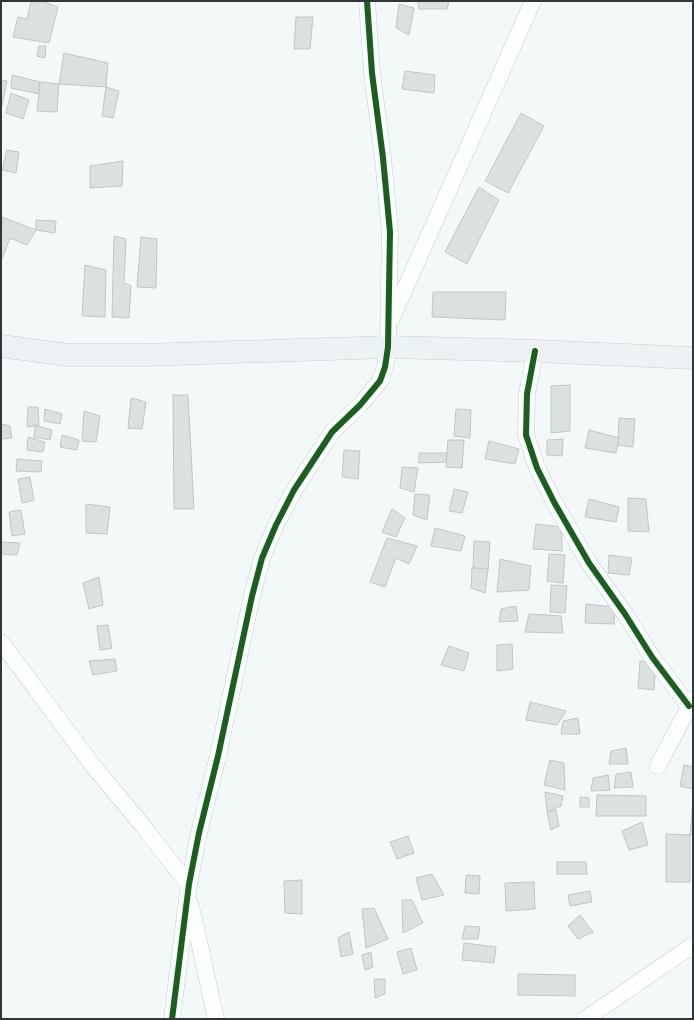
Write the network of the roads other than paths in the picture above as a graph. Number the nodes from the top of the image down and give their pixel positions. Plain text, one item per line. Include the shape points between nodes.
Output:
1 (367, 1) edge
2 (533, 1) edge
3 (389, 324) junction
4 (1, 346) edge
5 (388, 347) junction
6 (535, 352) junction
7 (693, 358) edge
8 (1, 642) edge
9 (691, 702) edge
10 (658, 766) dead end
11 (188, 890) junction
12 (693, 945) edge
13 (172, 1019) edge
14 (216, 1019) edge
15 (584, 1019) edge

1 - 3 street via 372,73 390,232
2 - 3 street
3 - 5 street
4 - 5 main road via 68,355
5 - 6 main road
5 - 11 street via 380,381 332,432 294,490 262,558
6 - 7 main road
6 - 9 street via 527,394 526,435 537,468 589,563 652,657
8 - 11 street via 94,767 173,865
9 - 10 street
11 - 13 street
11 - 14 street
12 - 15 street

